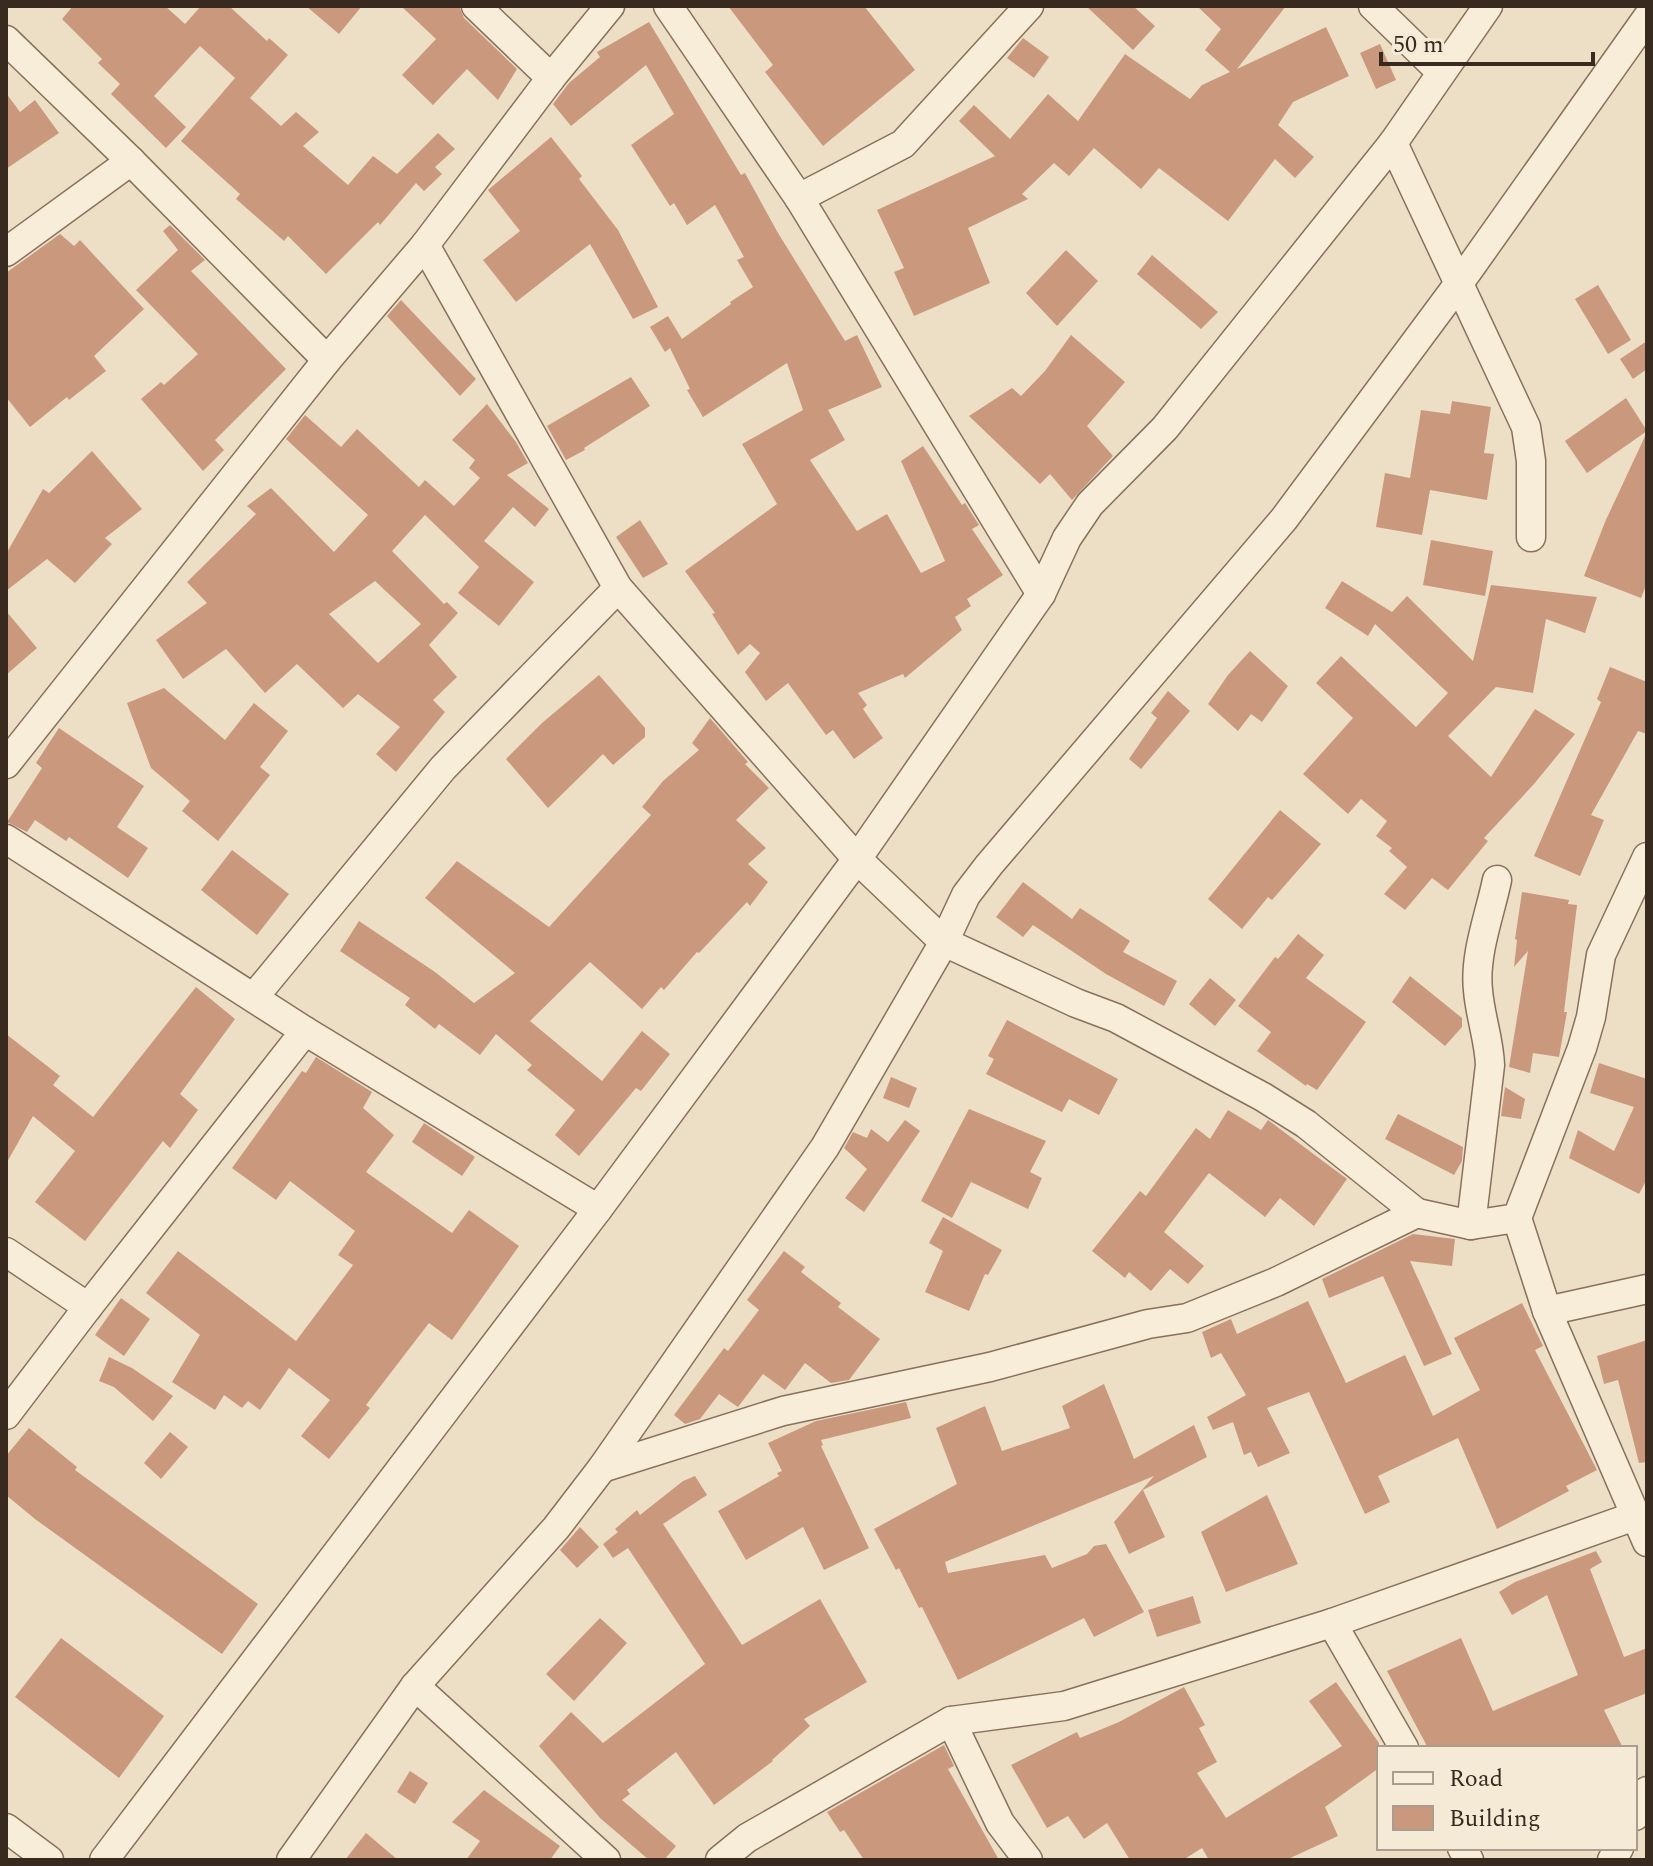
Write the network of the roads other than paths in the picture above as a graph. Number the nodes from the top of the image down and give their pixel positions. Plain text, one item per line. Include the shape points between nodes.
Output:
1 (476, 6) edge
2 (610, 6) edge
3 (668, 6) edge
4 (1029, 6) edge
5 (1373, 6) edge
6 (1488, 6) edge
7 (1647, 18) edge
8 (6, 40) edge
9 (1441, 72) junction
10 (551, 78) junction
11 (1393, 143) junction
12 (131, 161) junction
13 (799, 198) junction
14 (425, 245) junction
15 (6, 252) edge
16 (1460, 282) junction
17 (327, 360) junction
18 (1531, 537) dead end
19 (618, 588) junction
20 (1041, 594) junction
21 (6, 764) edge
22 (6, 839) edge
23 (1647, 857) edge
24 (857, 859) junction
25 (1497, 880) dead end
26 (944, 942) junction
27 (254, 997) junction
28 (305, 1031) junction
29 (598, 1209) junction
30 (1417, 1213) junction
31 (1517, 1218) junction
32 (1471, 1225) junction
33 (6, 1252) edge
34 (1647, 1289) edge
35 (88, 1307) junction
36 (1547, 1311) junction
37 (6, 1415) edge
38 (602, 1468) junction
39 (1635, 1516) junction
40 (1647, 1542) edge
41 (1332, 1623) junction
42 (415, 1686) junction
43 (951, 1721) junction
44 (1403, 1746) edge
45 (1647, 1791) edge
46 (1637, 1812) edge
47 (6, 1828) edge
48 (49, 1860) edge
49 (104, 1860) edge
50 (291, 1860) edge
51 (606, 1860) edge
52 (720, 1860) edge
53 (1028, 1860) edge

1 - 10 street
2 - 10 street
3 - 13 street
4 - 13 street via 903,144
5 - 9 street
6 - 9 street
7 - 16 street
8 - 12 street
9 - 11 street
10 - 14 street
11 - 16 street
11 - 20 street via 1165,428 1090,504
12 - 15 street
12 - 17 street
13 - 20 street
14 - 17 street
14 - 19 street
16 - 18 street via 1526,427
16 - 26 street via 1284,519 989,865 966,895
17 - 21 street
19 - 24 street
19 - 27 street via 443,768
20 - 24 street
22 - 27 street
23 - 31 street via 1601,955 1582,1048
24 - 26 street
24 - 29 street
25 - 32 street via 1479,961 1477,988 1490,1065
26 - 30 street via 1116,1018 1263,1097 1306,1124
26 - 38 street via 825,1147
27 - 28 street
28 - 29 street
28 - 35 street
29 - 49 street
30 - 32 street
30 - 38 street via 1276,1282 1187,1318 783,1411
31 - 32 street
31 - 36 street
33 - 35 street
34 - 36 street
35 - 37 street
36 - 39 street
38 - 42 street via 556,1528
39 - 40 street
39 - 41 street
41 - 43 street via 1064,1706
41 - 44 street
42 - 50 street
42 - 51 street
43 - 52 street via 747,1838
43 - 53 street via 1000,1823
45 - 46 street
47 - 48 street

